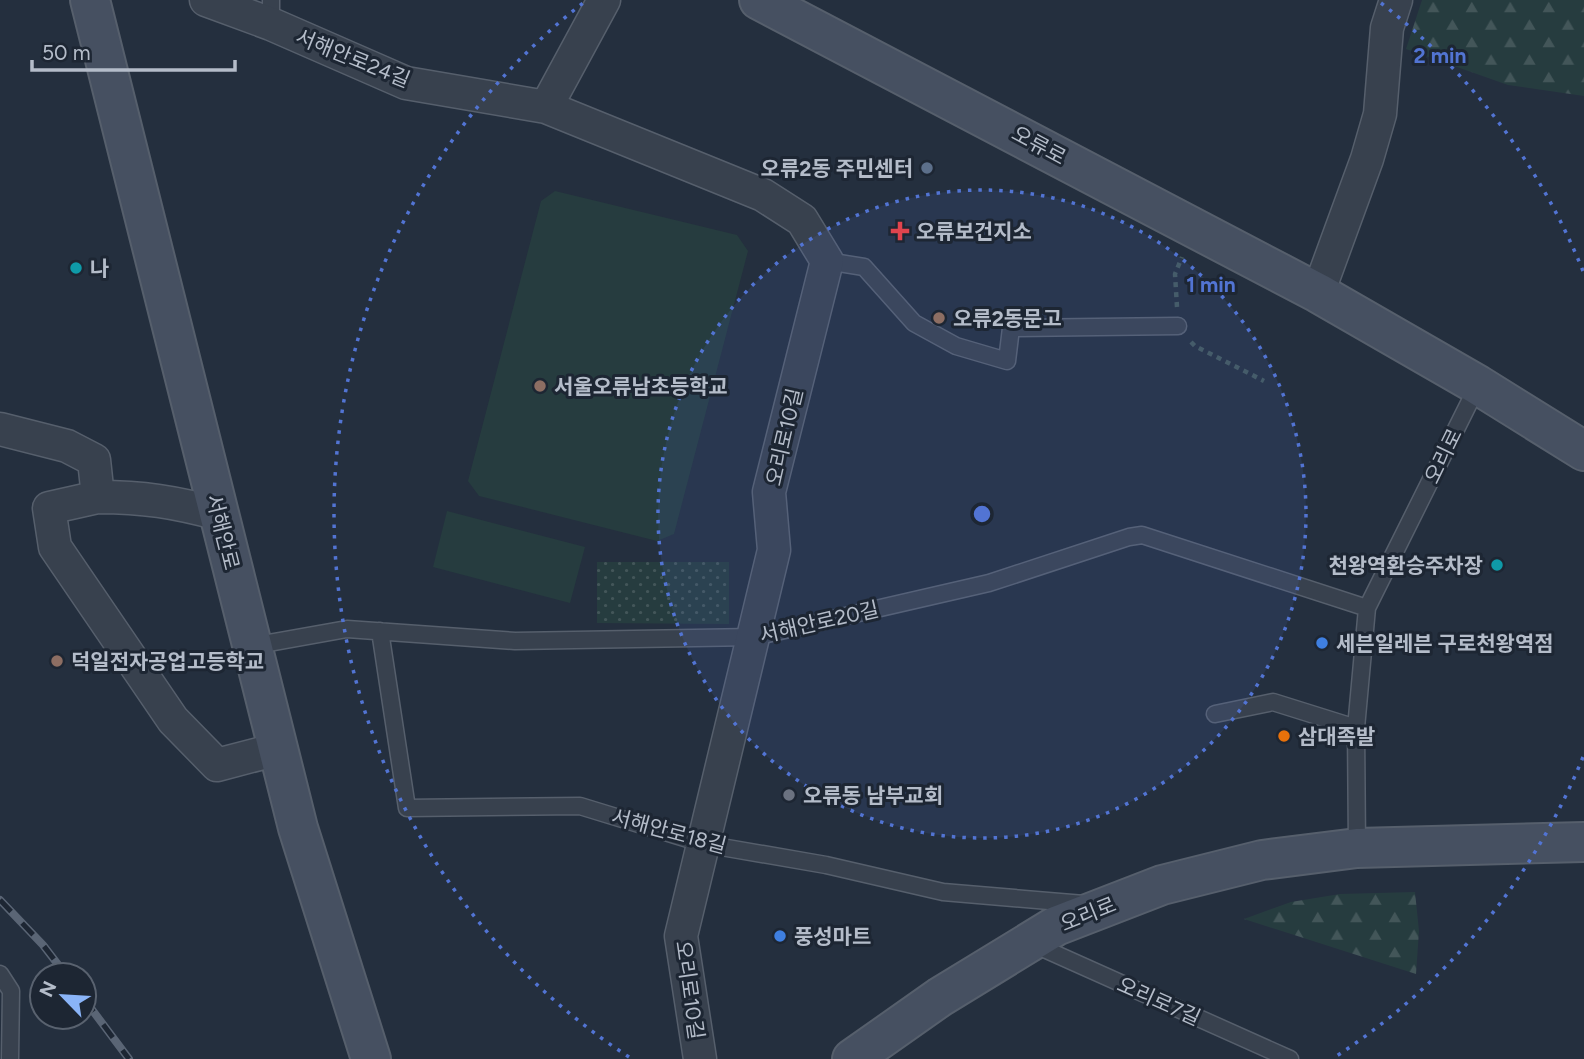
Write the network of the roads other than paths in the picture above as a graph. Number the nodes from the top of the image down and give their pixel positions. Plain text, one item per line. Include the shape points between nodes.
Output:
1 (90, 0) edge
2 (206, 0) edge
3 (604, 0) edge
4 (759, 0) edge
5 (1395, 1) edge
6 (271, 12) edge
7 (546, 107) junction
8 (827, 261) junction
9 (1318, 293) junction
10 (1178, 326) road end
11 (1478, 385) junction
12 (0, 429) edge
13 (1584, 451) edge
14 (98, 497) junction
15 (219, 514) junction
16 (1367, 608) junction
17 (380, 631) junction
18 (754, 637) junction
19 (252, 646) junction
20 (1215, 714) dead end
21 (1356, 728) junction
22 (278, 749) junction
23 (1584, 842) edge
24 (704, 844) junction
25 (1357, 848) junction
26 (1107, 906) junction
27 (1029, 942) junction
28 (0, 974) edge
29 (10, 1059) edge
30 (371, 1059) edge
31 (700, 1059) edge
32 (852, 1059) edge
33 (1290, 1059) edge

1 - 15 main road, 서해안로
2 - 6 street, 서해안로24길
3 - 7 street
4 - 9 main road, 오류로
5 - 9 street via 1387,29 1380,114
6 - 7 street, 서해안로24길 via 406,83
7 - 8 street, 서해안로24길 via 763,195 802,220
8 - 10 lane via 864,267 914,323 956,346 1007,361 1011,328
8 - 18 street, 오리로10길 via 769,492 774,550
9 - 11 main road, 오류로
11 - 13 main road, 오류로
11 - 16 lane, 오리로
12 - 14 street via 67,446 94,460
14 - 15 street via 173,501
14 - 22 street via 49,508 55,547 173,720 217,765
15 - 19 main road, 서해안로
16 - 18 lane, 서해안로20길 via 1142,536 989,583
16 - 21 lane, 오리로
17 - 18 lane, 서해안로20길 via 515,641
17 - 19 lane, 서해안로20길 via 347,629
17 - 24 lane, 서해안로18길 via 407,808 580,806
18 - 24 street, 오리로10길
19 - 22 main road, 서해안로
20 - 21 lane via 1273,702
21 - 25 lane, 오리로
22 - 30 main road, 서해안로 via 298,828
23 - 25 main road, 오리로
24 - 26 lane, 서해안로18길 via 943,892
24 - 31 street, 오리로10길 via 681,936
25 - 26 main road, 오리로 via 1262,860 1162,885
26 - 27 main road, 오리로
27 - 32 main road, 오리로
27 - 33 lane, 오리로7길
28 - 29 lane via 10,991

